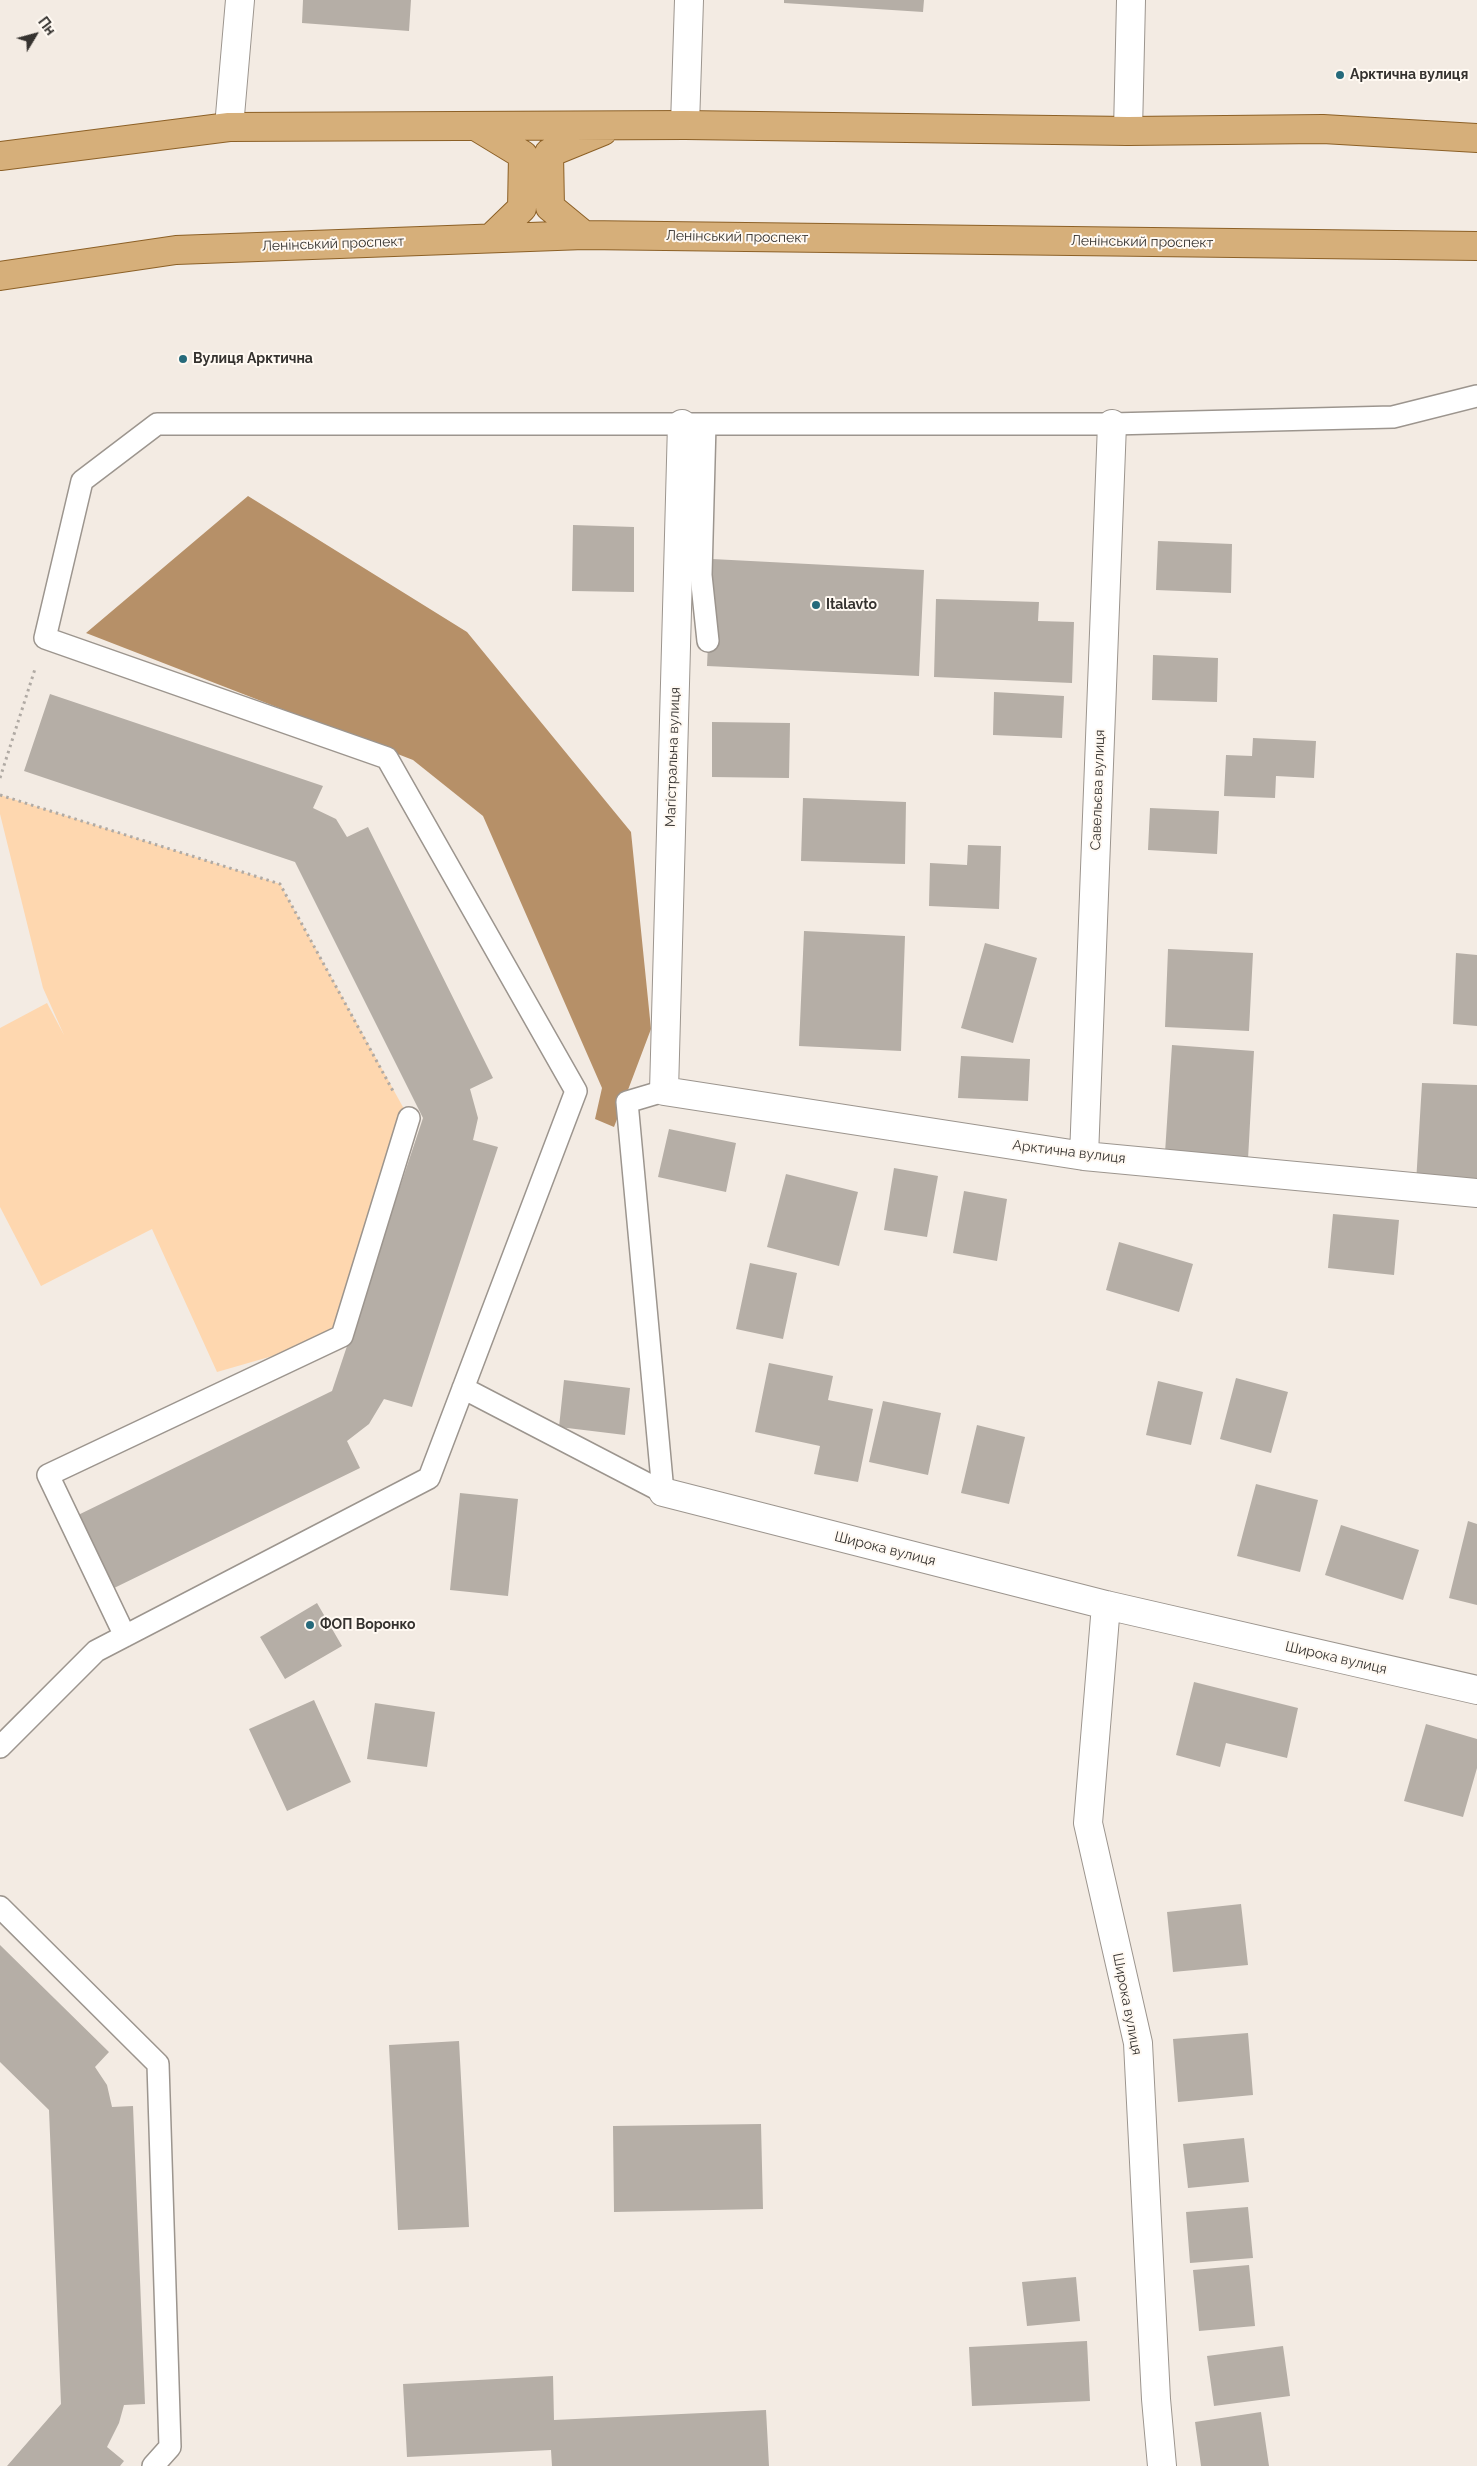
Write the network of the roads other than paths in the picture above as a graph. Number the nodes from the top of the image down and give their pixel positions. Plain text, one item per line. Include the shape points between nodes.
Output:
1 (240, 0) edge
2 (689, 0) edge
3 (1131, 0) edge
4 (685, 125) junction
5 (616, 126) junction
6 (229, 127) junction
7 (477, 127) junction
8 (1128, 131) junction
9 (1477, 138) edge
10 (0, 156) edge
11 (584, 235) junction
12 (492, 237) junction
13 (1477, 246) edge
14 (0, 276) edge
15 (1477, 396) edge
16 (694, 424) junction
17 (1112, 424) junction
18 (708, 641) dead end
19 (664, 1091) junction
20 (409, 1118) dead end
21 (1084, 1156) junction
22 (1477, 1193) edge
23 (463, 1388) junction
24 (663, 1492) junction
25 (1106, 1605) junction
26 (125, 1636) junction
27 (1477, 1690) edge
28 (0, 1747) edge
29 (0, 1907) edge
30 (153, 2466) edge
31 (1162, 2466) edge

1 - 6 street
2 - 4 street
3 - 8 street
4 - 5 main road
4 - 8 main road
5 - 7 main road
5 - 11 main road via 549,153 550,206
6 - 7 main road
6 - 10 main road
7 - 12 main road via 522,155 522,208
8 - 9 main road via 1323,129
11 - 12 main road, Ленінський проспект
11 - 13 main road, Ленінський проспект
12 - 14 main road, Ленінський проспект via 176,250
15 - 17 lane via 1393,417
16 - 17 lane
16 - 18 lane via 701,575
16 - 19 street, Магістральна вулиця
16 - 23 lane via 156,424 82,481 45,638 387,758 576,1091
17 - 21 street, Савельєва вулиця
19 - 21 street, Арктична вулиця
19 - 24 lane via 627,1102
20 - 26 lane via 342,1336 48,1475
21 - 22 street, Арктична вулиця
23 - 24 lane
23 - 26 lane via 429,1478
24 - 25 street, Широка вулиця
25 - 27 street, Широка вулиця
25 - 31 street, Широка вулиця via 1088,1823 1138,2043
26 - 28 lane via 96,1651
29 - 30 lane via 158,2064 170,2447

